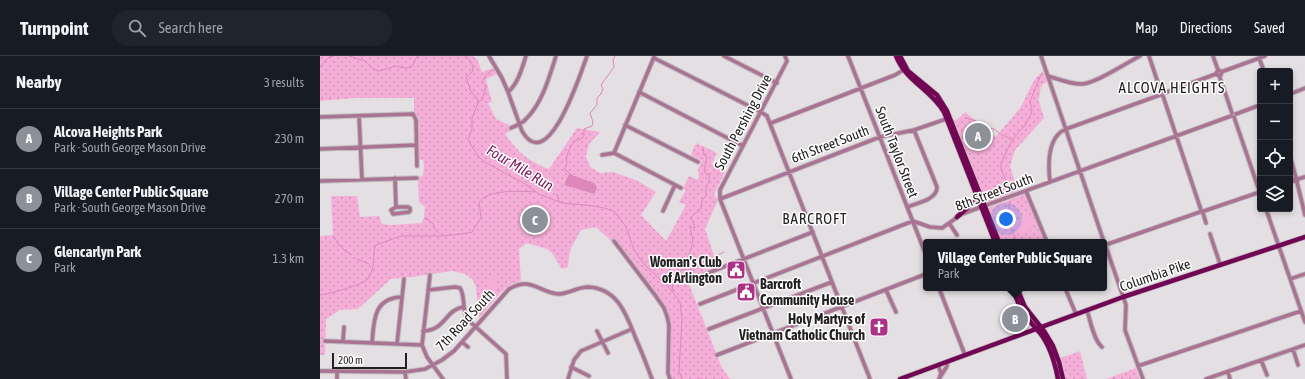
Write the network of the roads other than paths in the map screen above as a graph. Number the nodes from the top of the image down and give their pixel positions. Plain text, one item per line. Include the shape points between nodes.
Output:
1 (489, 56) edge
2 (526, 56) edge
3 (556, 56) edge
4 (587, 56) edge
5 (724, 56) edge
6 (848, 56) edge
7 (896, 56) edge
8 (900, 56) edge
9 (1041, 56) edge
10 (1140, 56) edge
11 (1149, 56) edge
12 (1213, 56) edge
13 (1265, 56) edge
14 (654, 57) edge
15 (787, 57) edge
16 (1259, 58) junction
17 (1263, 68) edge
18 (905, 70) junction
19 (1219, 73) junction
20 (1048, 76) junction
21 (777, 83) junction
22 (861, 88) junction
23 (1305, 88) edge
24 (508, 92) junction
25 (639, 92) junction
26 (1293, 93) edge
27 (1162, 94) junction
28 (1257, 106) edge
29 (761, 112) junction
30 (1233, 115) junction
31 (360, 116) junction
32 (320, 117) edge
33 (949, 118) junction
34 (771, 123) junction
35 (519, 124) junction
36 (625, 125) junction
37 (511, 128) dead end
38 (1066, 129) junction
39 (914, 130) junction
40 (1176, 136) junction
41 (880, 137) junction
42 (416, 145) junction
43 (743, 146) junction
44 (360, 147) junction
45 (320, 149) edge
46 (614, 154) junction
47 (602, 155) dead end
48 (698, 162) dead end
49 (417, 166) dead end
50 (1080, 171) junction
51 (790, 172) junction
52 (1305, 177) edge
53 (395, 178) junction
54 (417, 178) dead end
55 (362, 179) junction
56 (1295, 180) edge
57 (320, 181) edge
58 (1050, 182) junction
59 (1257, 183) edge
60 (675, 185) junction
61 (681, 188) dead end
62 (1026, 191) junction
63 (1257, 193) edge
64 (977, 196) junction
65 (720, 199) junction
66 (983, 206) junction
67 (396, 207) junction
68 (907, 207) junction
69 (663, 211) dead end
70 (1202, 211) junction
71 (1267, 212) edge
72 (1305, 215) edge
73 (957, 217) junction
74 (913, 221) junction
75 (949, 223) junction
76 (1206, 223) dead end
77 (813, 232) junction
78 (1210, 234) dead end
79 (957, 235) dead end
80 (1305, 237) edge
81 (994, 239) edge
82 (997, 239) edge
83 (1046, 239) edge
84 (1103, 239) edge
85 (614, 241) dead end
86 (1107, 244) edge
87 (1278, 246) junction
88 (923, 247) edge
89 (1107, 251) edge
90 (822, 257) junction
91 (743, 259) junction
92 (1220, 264) junction
93 (1305, 274) edge
94 (430, 275) dead end
95 (923, 275) edge
96 (404, 279) dead end
97 (1290, 279) junction
98 (690, 280) dead end
99 (832, 282) junction
100 (753, 284) junction
101 (428, 290) junction
102 (886, 290) junction
103 (940, 291) edge
104 (1014, 291) edge
105 (1018, 291) edge
106 (1066, 291) edge
107 (402, 297) junction
108 (1123, 297) junction
109 (700, 304) dead end
110 (463, 307) junction
111 (842, 307) junction
112 (763, 308) junction
113 (1087, 310) junction
114 (1301, 311) junction
115 (896, 312) dead end
116 (1076, 314) junction
117 (1305, 322) edge
118 (476, 326) junction
119 (344, 327) dead end
120 (1041, 327) junction
121 (632, 329) junction
122 (709, 329) dead end
123 (1035, 329) junction
124 (597, 331) dead end
125 (423, 332) junction
126 (773, 334) junction
127 (325, 341) dead end
128 (343, 341) junction
129 (602, 341) junction
130 (462, 342) junction
131 (372, 343) junction
132 (397, 344) junction
133 (422, 345) junction
134 (1305, 345) edge
135 (468, 347) dead end
136 (1102, 347) dead end
137 (1293, 349) junction
138 (608, 353) dead end
139 (717, 355) dead end
140 (965, 355) junction
141 (1262, 360) junction
142 (947, 362) junction
143 (433, 365) junction
144 (938, 365) junction
145 (1298, 365) dead end
146 (1138, 366) junction
147 (570, 367) junction
148 (320, 371) edge
149 (337, 371) junction
150 (405, 372) junction
151 (1228, 372) junction
152 (1267, 375) dead end
153 (589, 376) dead end
154 (940, 378) edge
155 (337, 379) edge
156 (406, 379) edge
157 (443, 379) edge
158 (507, 379) edge
159 (568, 379) edge
160 (652, 379) edge
161 (670, 379) edge
162 (791, 379) edge
163 (870, 379) edge
164 (900, 379) edge
165 (1058, 379) edge
166 (1063, 379) edge
167 (1143, 379) edge
168 (1206, 379) edge
169 (1230, 379) edge

1 - 24 street
2 - 24 street via 513,88
3 - 35 street via 542,96
4 - 35 street via 568,106 545,140 532,142 526,138
5 - 21 street
6 - 22 street, South Taylor Street
7 - 18 main road
8 - 18 main road
9 - 20 street
10 - 20 street via 1084,84
11 - 27 street
12 - 19 street
13 - 16 street
14 - 25 street
14 - 29 street
15 - 21 street, South Pershing Drive
16 - 17 street
16 - 19 street
18 - 22 street
18 - 33 main road via 913,81 934,97
19 - 27 street
19 - 30 street
20 - 38 street
21 - 29 street, South Pershing Drive
22 - 34 street
22 - 41 street, South Taylor Street
23 - 26 street
24 - 35 street
25 - 36 street
25 - 43 street
27 - 38 street
27 - 40 street
28 - 30 street, 8th Street South
29 - 34 street
29 - 43 street, South Pershing Drive
30 - 40 street, 8th Street South
30 - 59 street
31 - 32 street
31 - 42 street via 414,115
31 - 44 street
33 - 39 street, 6th Street South
33 - 64 main road
33 - 66 main road
34 - 51 street
35 - 37 street
36 - 46 street
36 - 48 street
38 - 50 street
38 - 58 street via 1058,133 1053,141 1049,163
39 - 41 street, 6th Street South
39 - 68 street via 937,192 934,196
40 - 50 street, 8th Street South
40 - 70 street
41 - 51 street, 6th Street South
41 - 68 street, South Taylor Street
42 - 44 street
42 - 49 street
43 - 65 street, South Pershing Drive via 720,190
44 - 45 street
44 - 55 street
46 - 47 street
46 - 60 street
50 - 58 street, 8th Street South
50 - 84 street
51 - 65 street, 6th Street South
51 - 77 street
52 - 56 street
53 - 54 street
53 - 55 street
53 - 67 street
55 - 57 street
56 - 72 street
58 - 62 street, 8th Street South
60 - 61 street
60 - 69 street
62 - 66 street, 8th Street South
62 - 83 street
63 - 70 street
64 - 66 main road
64 - 73 main road via 976,200
65 - 91 street
66 - 73 street, 8th Street South
66 - 81 main road
66 - 82 main road
67 - 67 street via 408,207 410,211 393,214 391,210
68 - 74 street, South Taylor Street
70 - 76 street
70 - 86 street
71 - 87 street
73 - 75 street, 8th Street South
74 - 75 street, 8th Street South via 935,228 942,228
74 - 88 street, South Taylor Street
74 - 90 street
75 - 79 street
77 - 90 street
77 - 91 street
78 - 92 street
80 - 87 main road, Columbia Pike
85 - 161 street via 664,308 669,325
87 - 92 main road, Columbia Pike
87 - 97 street
89 - 108 street
90 - 99 street
90 - 100 street
91 - 98 street
91 - 100 street
92 - 108 main road, Columbia Pike
93 - 97 street
94 - 101 street
95 - 102 street
96 - 107 street
97 - 114 street
99 - 111 street
99 - 112 street
100 - 109 street
100 - 112 street
101 - 110 street via 460,288 463,292
101 - 125 street
102 - 111 street
102 - 115 street
103 - 140 street
104 - 123 main road via 1020,308
105 - 120 main road via 1025,307
106 - 116 street
107 - 131 street via 389,299 377,310
107 - 132 street
108 - 113 main road, Columbia Pike
108 - 146 street via 1126,330
110 - 118 street via 468,320
110 - 125 street via 455,309 437,328
111 - 126 street
111 - 163 street
112 - 122 street
112 - 126 street
113 - 116 main road, Columbia Pike
113 - 136 street via 1096,339
114 - 117 street
114 - 146 street
116 - 120 main road, Columbia Pike
118 - 121 street, 7th Road South via 509,289 519,284 531,284 558,294 578,288 599,289 610,294 624,309
118 - 130 street, 7th Road South
118 - 158 street via 506,354
119 - 128 street
120 - 123 main road, Columbia Pike
120 - 166 main road via 1053,346
121 - 129 street
121 - 160 street, 7th Road South
123 - 140 main road, Columbia Pike
123 - 165 main road via 1051,353
124 - 129 street
125 - 133 street
126 - 139 street
126 - 162 street
127 - 128 street
128 - 131 street
129 - 138 street
129 - 147 street via 581,351
130 - 135 street
130 - 143 street, 7th Road South via 449,355
131 - 132 street
132 - 133 street
133 - 143 street
134 - 137 street
137 - 141 street
137 - 145 street
140 - 142 main road, Columbia Pike
141 - 151 street
141 - 152 street
142 - 144 main road, Columbia Pike
142 - 154 street
143 - 150 street, 7th Road South
143 - 157 street
144 - 154 street
144 - 164 main road, Columbia Pike
146 - 167 street
147 - 153 street
147 - 159 street
148 - 149 street, 7th Road South
149 - 150 street, 7th Road South
149 - 155 street
150 - 156 street
151 - 168 street
151 - 169 street

